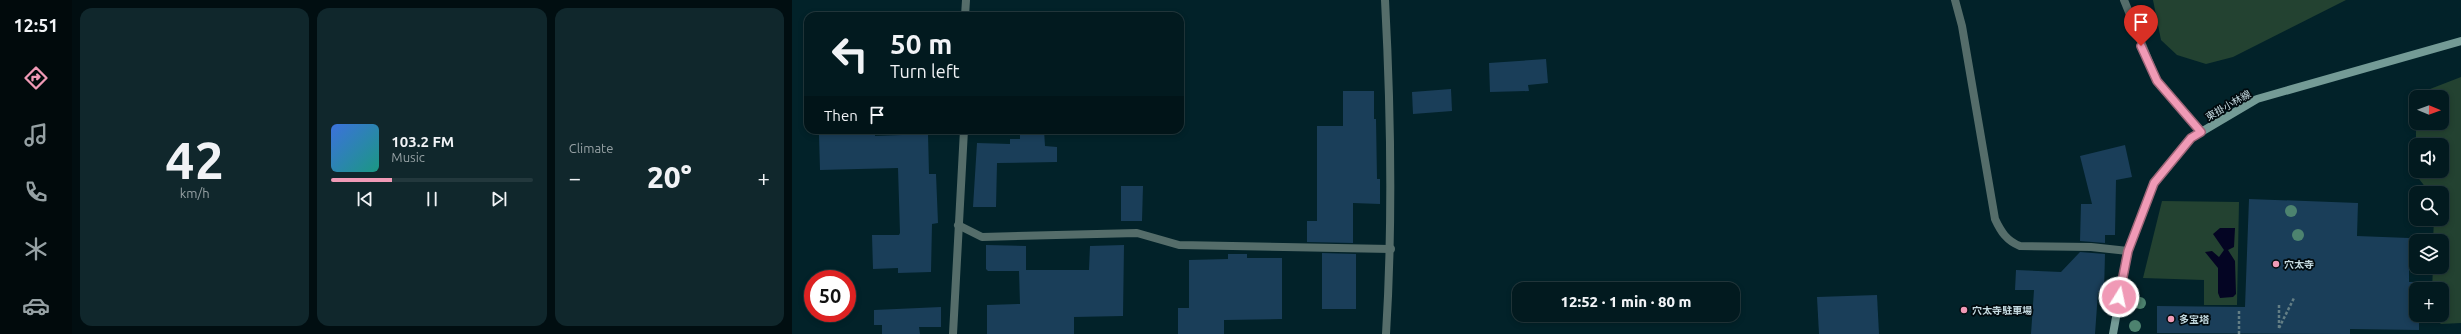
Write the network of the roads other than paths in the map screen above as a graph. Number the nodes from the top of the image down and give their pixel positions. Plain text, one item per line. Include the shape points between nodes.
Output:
1 (966, 0) edge
2 (1386, 0) edge
3 (1955, 0) edge
4 (2124, 0) edge
5 (965, 12) edge
6 (2461, 41) edge
7 (2201, 132) junction
8 (964, 134) edge
9 (958, 225) junction
10 (1391, 248) junction
11 (2128, 251) junction
12 (953, 334) edge
13 (1386, 334) edge
14 (2113, 334) edge

1 - 5 street
2 - 10 street via 1391,102
3 - 11 street via 1962,26 1995,219 2000,228 2010,242 2020,246 2091,247
4 - 7 street via 2157,81
6 - 7 main road, 東掛小林線 via 2257,99
7 - 11 main road, 東掛小林線 via 2191,138 2154,183
8 - 9 street
9 - 10 street via 982,237 1137,233 1179,246
9 - 12 street
10 - 13 street
11 - 14 main road, 東掛小林線

